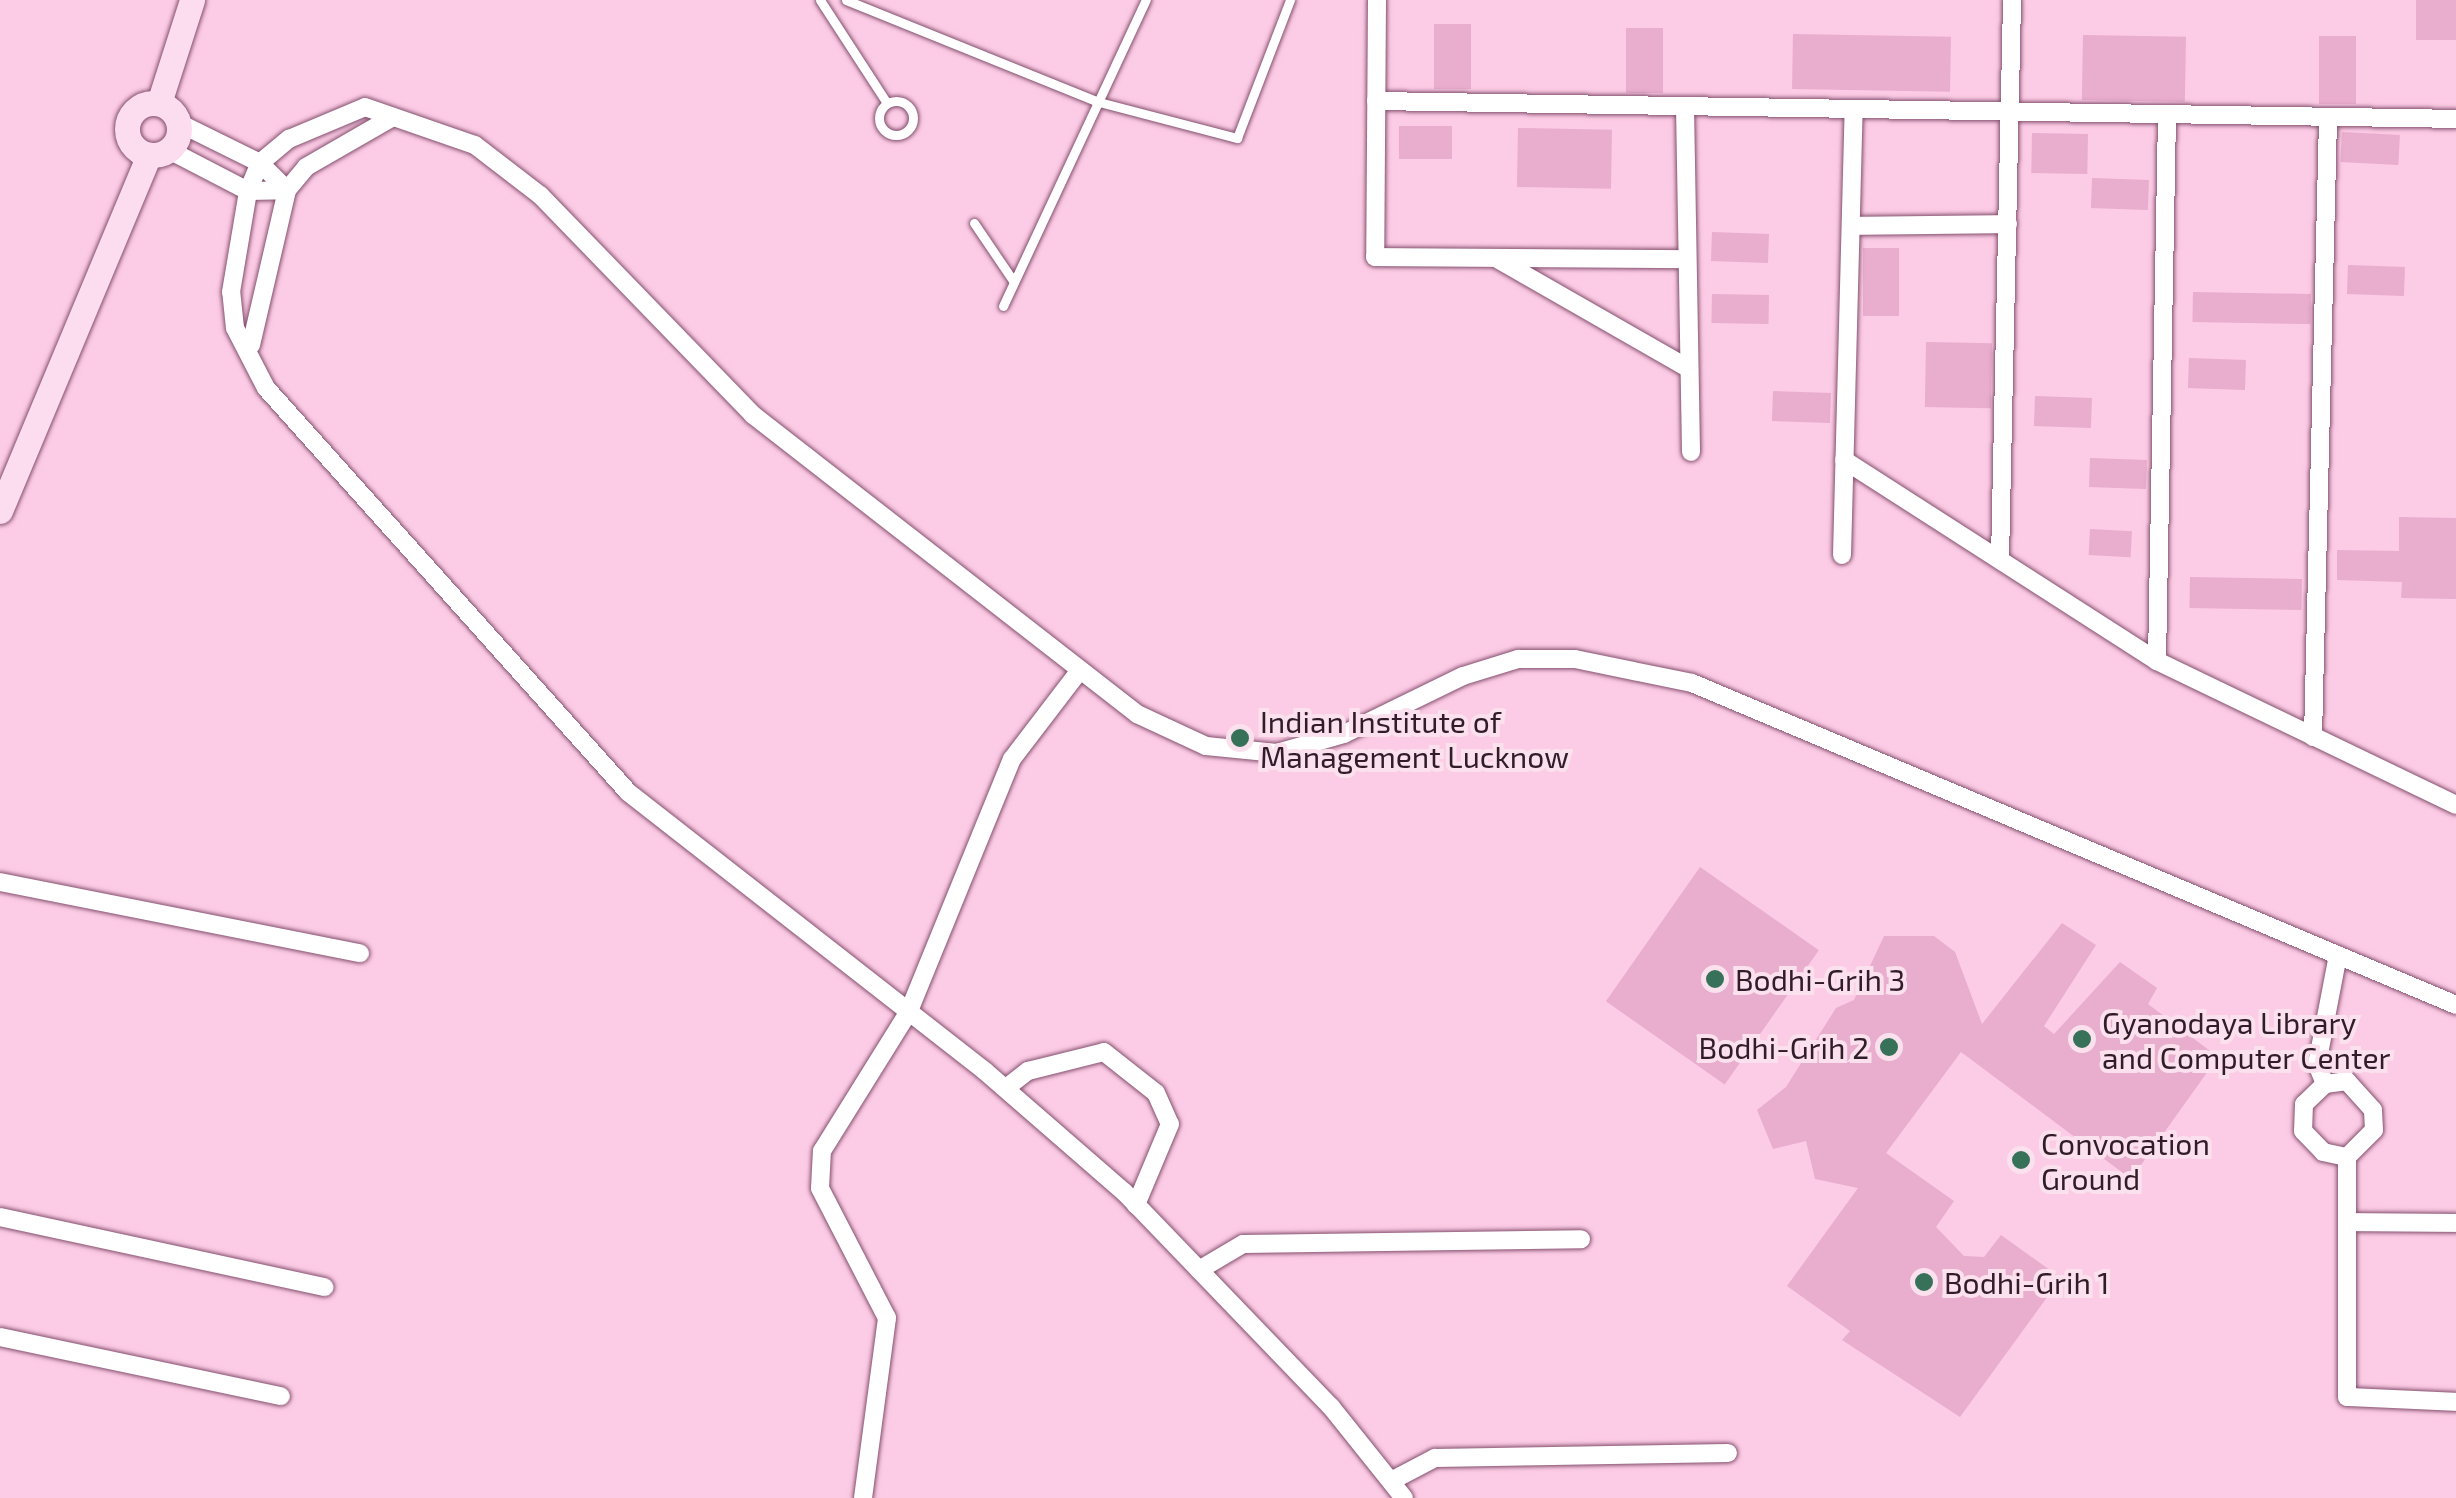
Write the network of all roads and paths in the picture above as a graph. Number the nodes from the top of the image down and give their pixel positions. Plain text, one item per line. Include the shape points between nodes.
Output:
1 (192, 0) edge
2 (820, 0) edge
3 (846, 0) edge
4 (1146, 0) edge
5 (1290, 0) edge
6 (1377, 0) edge
7 (2012, 0) edge
8 (1376, 101) junction
9 (1099, 102) junction
10 (159, 103) junction
11 (887, 103) dead end
12 (1685, 106) junction
13 (1854, 109) junction
14 (2011, 112) junction
15 (2168, 114) junction
16 (393, 117) junction
17 (2328, 117) junction
18 (2456, 119) edge
19 (179, 123) junction
20 (159, 152) junction
21 (260, 163) junction
22 (287, 190) junction
23 (248, 192) junction
24 (974, 223) dead end
25 (2008, 224) junction
26 (1851, 226) junction
27 (1496, 258) junction
28 (1687, 259) junction
29 (1014, 282) junction
30 (1003, 306) dead end
31 (251, 344) junction
32 (1690, 369) junction
33 (1691, 452) dead end
34 (1844, 460) junction
35 (0, 511) edge
36 (1842, 555) dead end
37 (2000, 560) junction
38 (2157, 661) junction
39 (1080, 670) junction
40 (2314, 737) junction
41 (2456, 806) edge
42 (0, 882) edge
43 (360, 953) dead end
44 (2338, 955) junction
45 (2456, 1005) edge
46 (909, 1011) junction
47 (2325, 1084) junction
48 (1006, 1088) junction
49 (2347, 1157) junction
50 (1136, 1205) junction
51 (0, 1217) edge
52 (2347, 1222) junction
53 (2456, 1223) edge
54 (1581, 1239) dead end
55 (1199, 1270) junction
56 (325, 1287) dead end
57 (0, 1337) edge
58 (281, 1396) dead end
59 (2456, 1402) edge
60 (1728, 1453) dead end
61 (1391, 1481) junction
62 (863, 1498) edge
63 (1404, 1498) edge

1 - 10 street
2 - 11 lane
3 - 9 lane
4 - 9 lane
5 - 9 lane via 1243,136
6 - 8 street
7 - 14 street
8 - 12 street
8 - 27 street via 1375,257
9 - 29 lane
10 - 19 street
10 - 20 street via 139,107 128,122 131,143
12 - 13 street
12 - 28 street
13 - 14 street
13 - 26 street
14 - 15 street
14 - 25 street
15 - 17 street
15 - 38 street
16 - 21 street via 365,107 330,116
16 - 22 street via 306,167
16 - 39 street via 475,145 540,195 753,415
17 - 18 street
17 - 40 street
19 - 20 street
19 - 21 street
20 - 23 street
20 - 35 street
21 - 22 street
21 - 23 street
22 - 23 street
22 - 31 street
23 - 31 street via 231,292 235,328
24 - 29 lane
25 - 26 street
25 - 37 street
26 - 34 street
27 - 28 street
27 - 32 street
28 - 32 street
29 - 30 lane
31 - 46 street via 266,388 400,548 628,792
32 - 33 street
34 - 36 street
34 - 37 street
37 - 38 street
38 - 40 street
39 - 44 street via 1137,714 1206,746 1277,753 1518,659 1576,659 1692,683
39 - 46 street via 1012,758
40 - 41 street
42 - 43 street
44 - 45 street
44 - 47 street via 2318,1064
46 - 48 street
46 - 62 street via 822,1151 820,1188 887,1318
47 - 49 street via 2304,1104 2304,1131 2323,1152
47 - 49 street via 2347,1081 2373,1110 2374,1130
48 - 50 street
48 - 50 street via 1028,1071 1104,1052 1156,1093 1170,1124
49 - 52 street
50 - 55 street
51 - 56 street
52 - 53 street
52 - 59 street via 2347,1397
54 - 55 street via 1244,1244
55 - 61 street
57 - 58 street
60 - 61 street via 1435,1458
61 - 63 street

